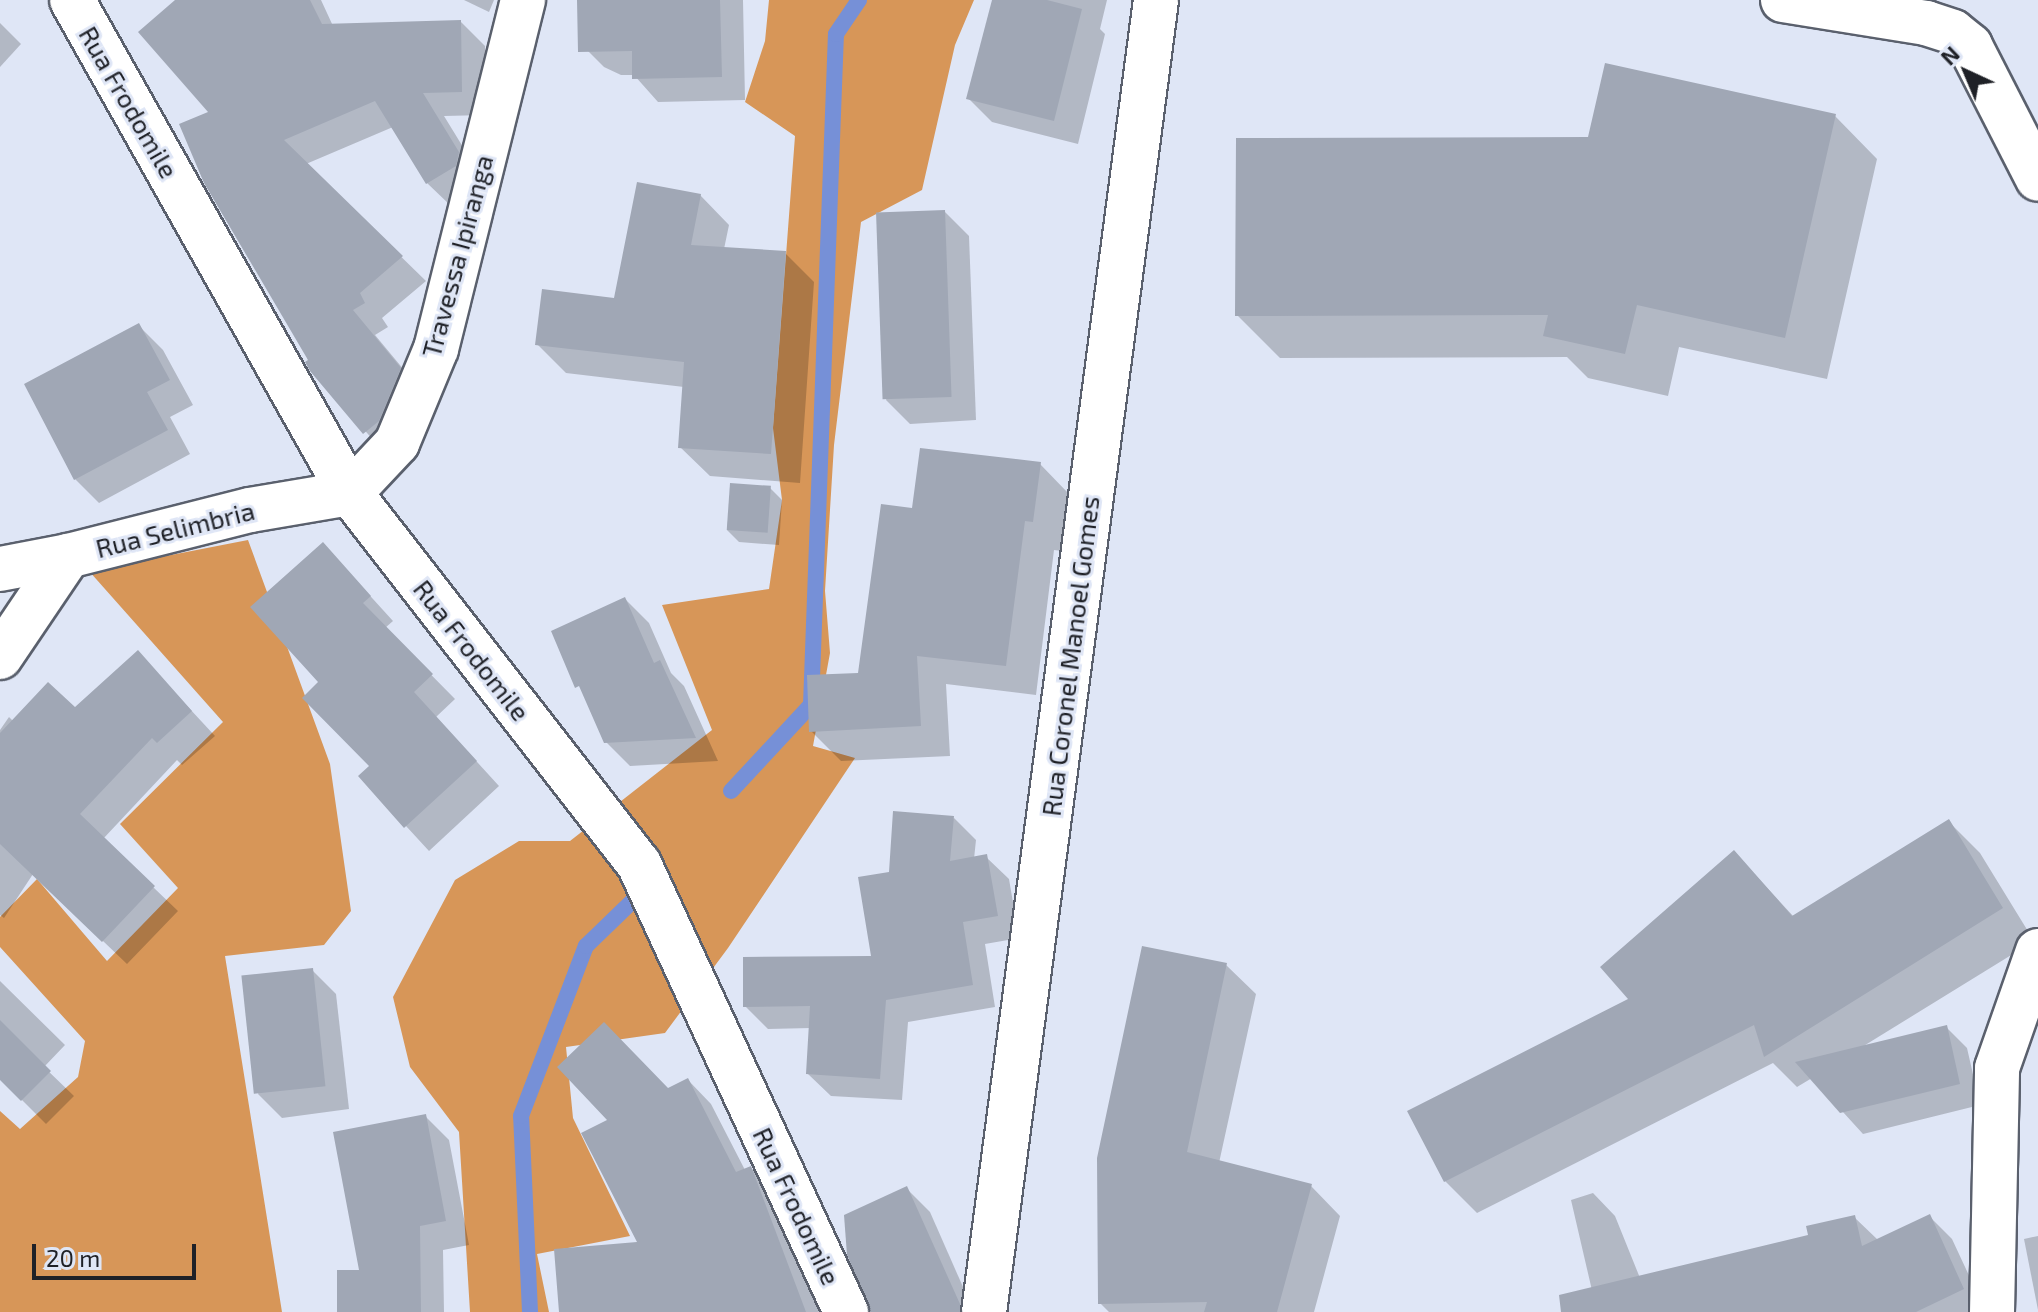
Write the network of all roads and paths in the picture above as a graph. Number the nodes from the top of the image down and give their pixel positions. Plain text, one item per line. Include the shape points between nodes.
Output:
1 (72, 0) edge
2 (523, 0) edge
3 (1156, 0) edge
4 (1783, 0) edge
5 (2038, 179) edge
6 (350, 493) junction
7 (68, 556) junction
8 (0, 569) edge
9 (0, 657) edge
10 (2038, 951) edge
11 (846, 1312) edge
12 (984, 1312) edge
13 (1992, 1312) edge

1 - 6 street, Rua Frodomile
2 - 6 street, Travessa Ipiranga via 436,349 397,443
3 - 12 street, Rua Coronel Manoel Gomes
4 - 5 street via 1953,32 1970,46
6 - 7 street, Rua Selimbria via 250,510
6 - 11 street, Rua Frodomile via 639,864
7 - 8 street, Rua Selimbria
7 - 9 street
10 - 13 street via 1997,1068

